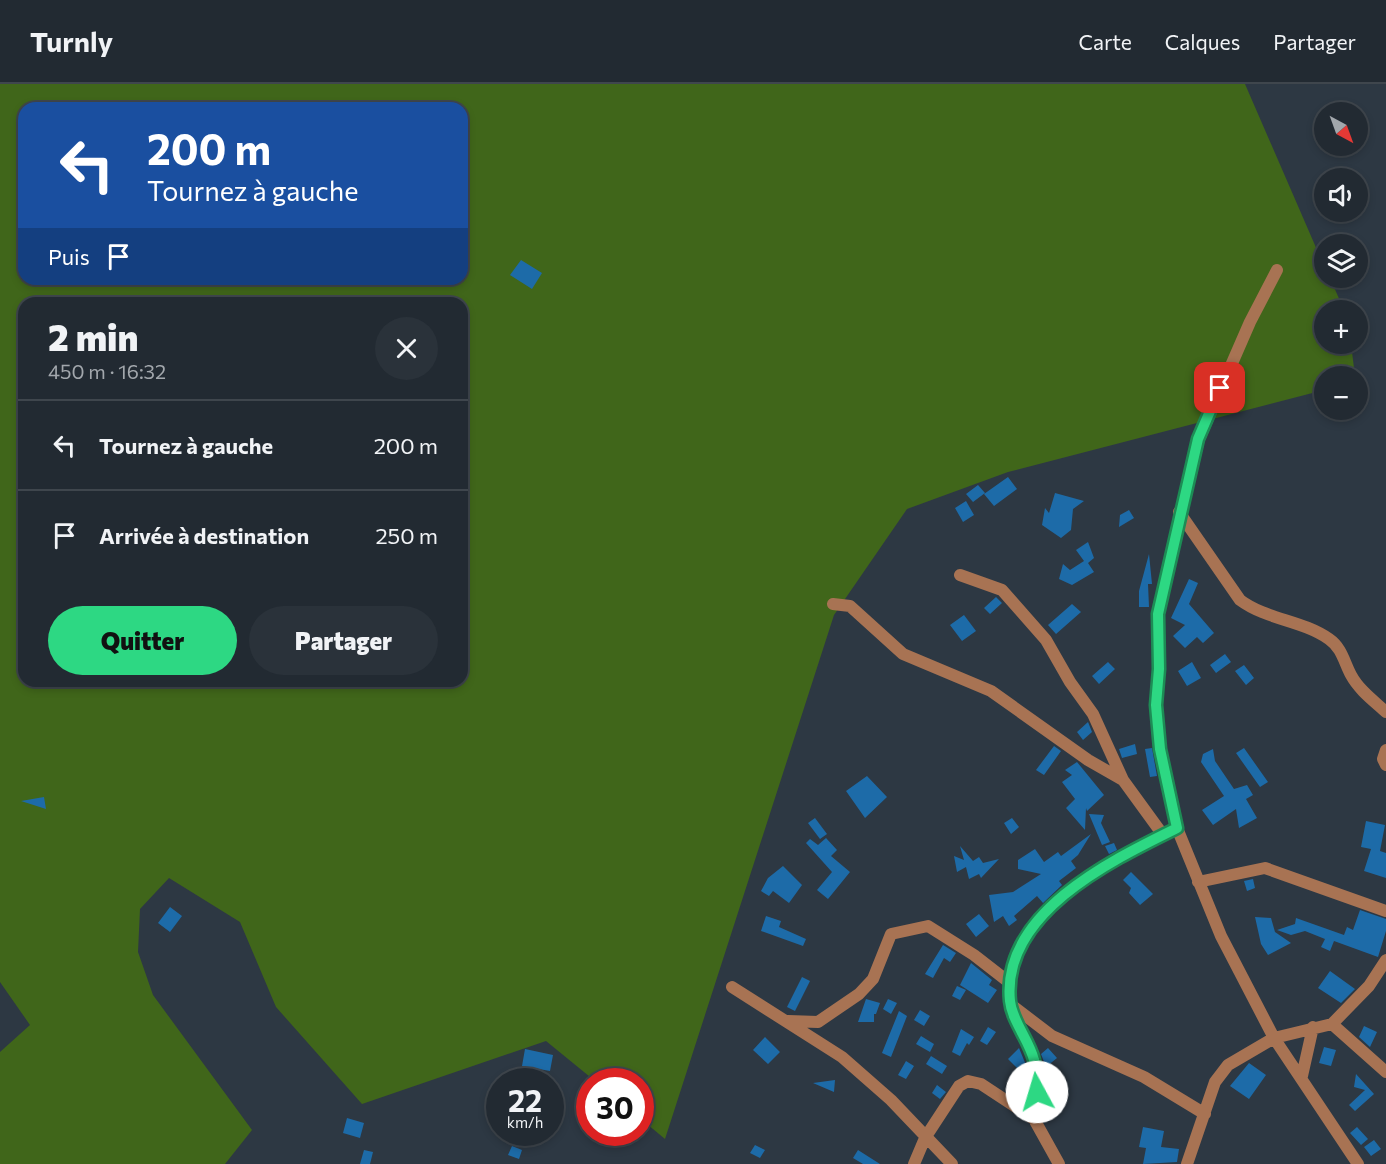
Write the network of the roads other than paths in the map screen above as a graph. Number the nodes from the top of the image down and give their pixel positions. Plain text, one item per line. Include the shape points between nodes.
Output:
1 (1277, 270) dead end
2 (1179, 512) junction
3 (960, 575) dead end
4 (833, 604) dead end
5 (1386, 712) edge
6 (1386, 750) edge
7 (1386, 765) edge
8 (1123, 780) junction
9 (1177, 828) junction
10 (1163, 835) junction
11 (1198, 882) junction
12 (1386, 911) edge
13 (1386, 960) edge
14 (1010, 983) junction
15 (732, 987) dead end
16 (1010, 1003) junction
17 (788, 1021) junction
18 (1332, 1024) junction
19 (1313, 1027) junction
20 (1274, 1038) junction
21 (1386, 1072) edge
22 (1302, 1077) junction
23 (1205, 1114) junction
24 (1034, 1119) junction
25 (925, 1138) junction
26 (914, 1164) edge
27 (952, 1164) edge
28 (1059, 1164) edge
29 (1188, 1164) edge
30 (1358, 1164) edge

1 - 2 street via 1198,439
2 - 5 street via 1240,600 1254,610 1318,632 1332,642 1360,687
2 - 9 street via 1158,614 1156,705 1160,749
3 - 8 street via 1002,590 1046,640 1093,714
4 - 8 street via 850,606 903,654 991,691
6 - 7 street
8 - 10 street
9 - 10 street
9 - 11 street
10 - 14 street via 1107,863 1030,928 1018,947
11 - 12 street via 1265,868
11 - 20 street
13 - 18 street via 1369,986
14 - 16 street
14 - 17 street via 928,927 891,934 873,979 830,1016 818,1022
15 - 17 street
16 - 23 street via 1052,1036 1144,1077
16 - 24 street via 1034,1060 1038,1111
17 - 25 street via 842,1057 891,1100
18 - 19 street
18 - 21 street
19 - 20 street
19 - 22 street
20 - 22 street
20 - 23 street via 1222,1071
22 - 30 street
23 - 29 street
24 - 25 street via 981,1084 968,1081 959,1086
24 - 28 street
25 - 26 street
25 - 27 street

